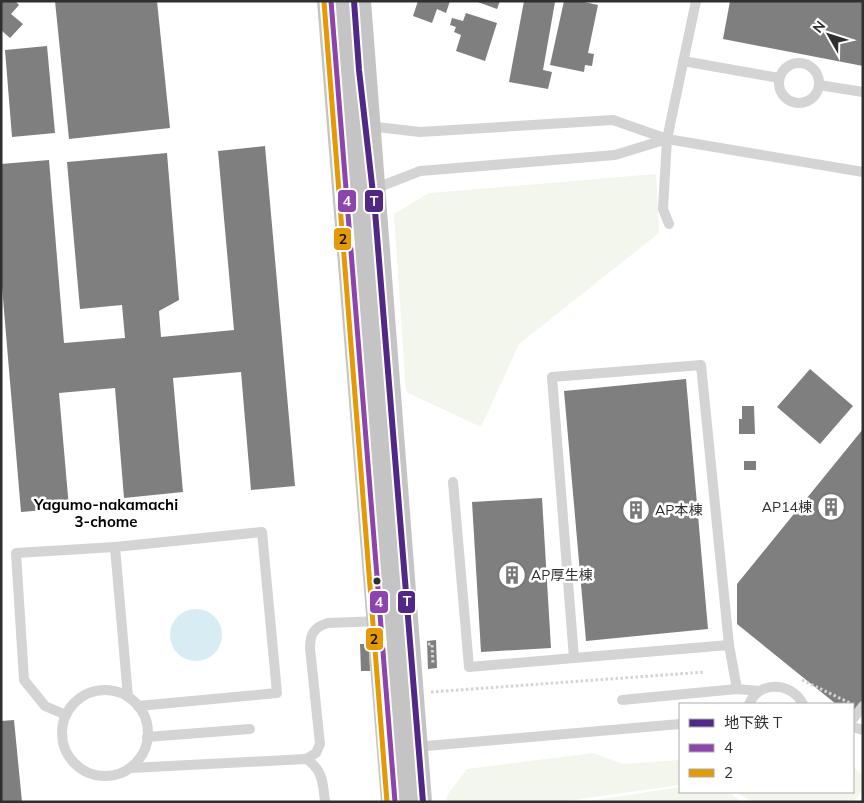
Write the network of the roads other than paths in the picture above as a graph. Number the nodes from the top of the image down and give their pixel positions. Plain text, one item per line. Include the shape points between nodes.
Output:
1 (331, 1) edge
2 (358, 1) edge
3 (696, 1) edge
4 (683, 61) junction
5 (779, 78) junction
6 (819, 85) junction
7 (863, 92) edge
8 (354, 124) junction
9 (667, 139) junction
10 (863, 172) edge
11 (359, 193) junction
12 (670, 224) dead end
13 (453, 482) dead end
14 (114, 547) junction
15 (382, 620) junction
16 (729, 645) junction
17 (574, 658) junction
18 (737, 689) junction
19 (759, 691) junction
20 (128, 697) junction
21 (622, 700) dead end
22 (750, 703) edge
23 (802, 703) edge
24 (138, 706) junction
25 (863, 706) edge
26 (66, 715) junction
27 (854, 718) edge
28 (679, 724) edge
29 (250, 729) dead end
30 (147, 737) junction
31 (414, 747) junction
32 (306, 759) junction
33 (131, 768) junction
34 (325, 802) edge
35 (395, 802) edge
36 (418, 802) edge

1 - 8 highway
2 - 8 highway
3 - 4 lane
4 - 5 lane
4 - 9 lane
5 - 6 lane via 786,67 799,63 816,72
5 - 6 lane via 779,91 795,104 808,102 818,92
6 - 7 lane
8 - 9 lane via 420,132 613,120
8 - 11 highway
9 - 10 lane
9 - 11 lane via 615,154 420,171
9 - 12 lane via 663,209
11 - 15 highway
11 - 31 highway
13 - 17 lane via 469,667
14 - 20 lane
14 - 24 lane via 262,532 277,693
14 - 26 lane via 16,553 24,680 46,706
15 - 32 lane via 328,623 313,631 310,648 320,744 316,753
15 - 35 highway
16 - 17 lane
16 - 17 lane via 701,365 552,377
16 - 18 lane
18 - 19 lane
18 - 21 lane
19 - 22 lane
19 - 23 lane via 778,686 797,694
20 - 24 lane
20 - 26 lane via 115,691 87,694
24 - 30 lane via 145,718
25 - 27 lane
26 - 33 lane via 62,729 63,744 79,768 105,776
28 - 31 lane
29 - 30 lane
30 - 33 lane via 140,758
31 - 36 highway
32 - 33 lane
32 - 34 lane via 320,773

